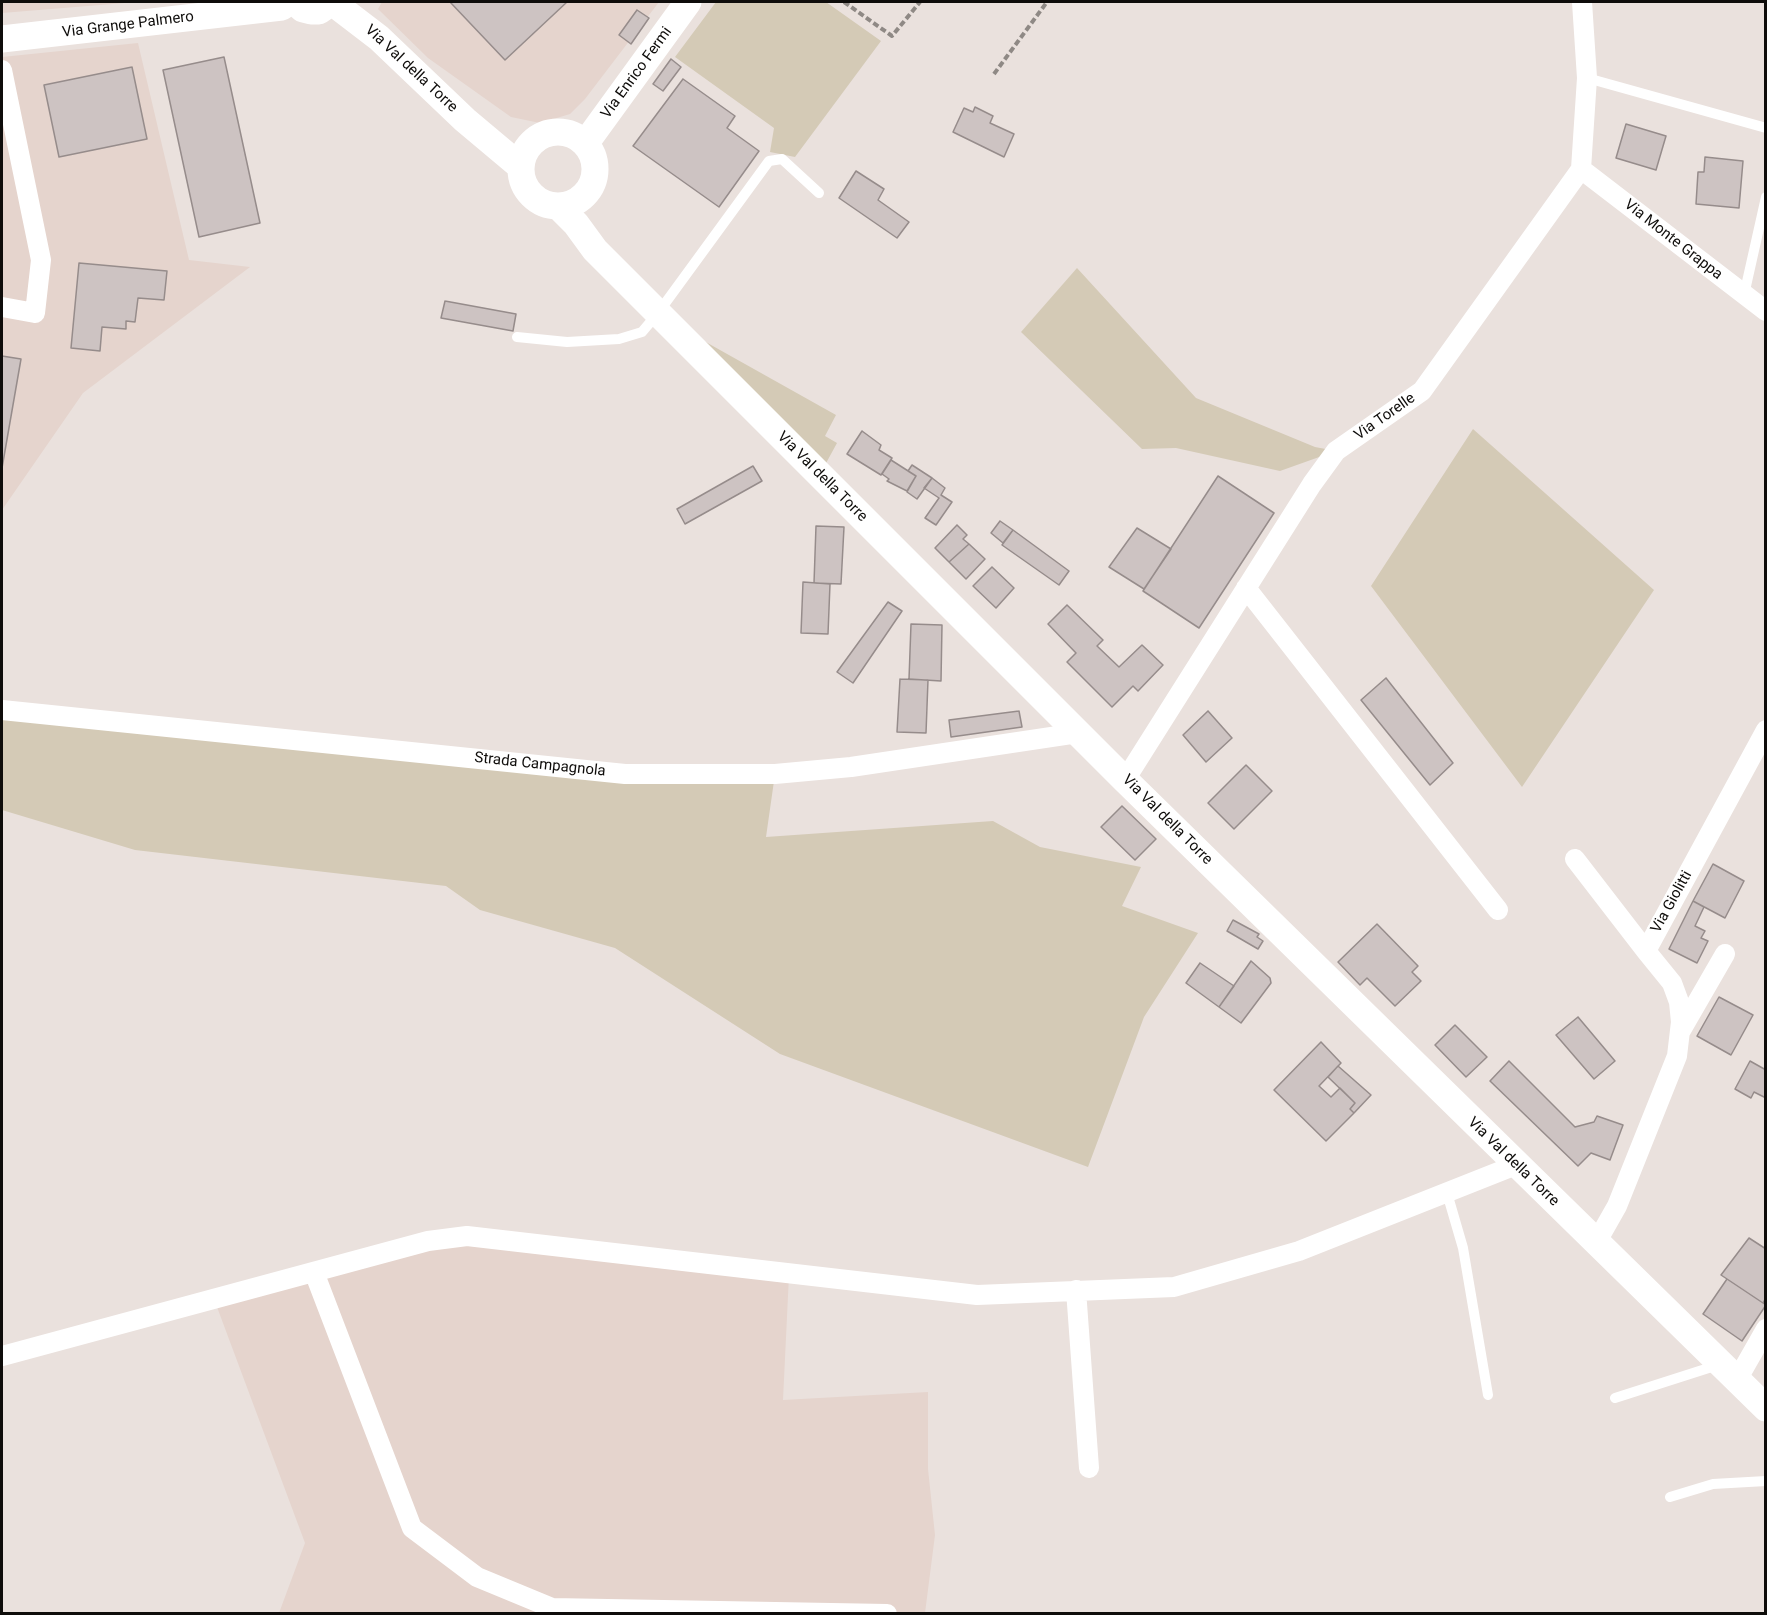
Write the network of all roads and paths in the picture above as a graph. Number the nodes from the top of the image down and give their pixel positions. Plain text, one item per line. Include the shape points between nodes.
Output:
1 (288, 2) edge
2 (295, 2) edge
3 (332, 2) edge
4 (688, 2) edge
5 (844, 2) edge
6 (920, 2) edge
7 (1047, 2) edge
8 (1582, 2) edge
9 (2, 39) edge
10 (2, 70) edge
11 (994, 74) dead end
12 (1587, 78) junction
13 (1766, 128) edge
14 (488, 139) junction
15 (535, 140) junction
16 (585, 144) junction
17 (521, 167) junction
18 (1581, 169) junction
19 (819, 193) dead end
20 (1766, 196) edge
21 (567, 215) junction
22 (1744, 295) junction
23 (2, 307) edge
24 (1766, 311) edge
25 (658, 313) junction
26 (517, 337) dead end
27 (1246, 588) junction
28 (2, 710) edge
29 (1766, 730) edge
30 (1078, 733) junction
31 (1125, 780) junction
32 (1575, 859) dead end
33 (1498, 910) dead end
34 (1646, 951) junction
35 (1725, 954) dead end
36 (1680, 1033) junction
37 (1516, 1165) junction
38 (1447, 1193) junction
39 (1596, 1243) junction
40 (314, 1272) junction
41 (1076, 1290) junction
42 (1766, 1329) edge
43 (2, 1356) edge
44 (1729, 1372) junction
45 (1488, 1395) dead end
46 (1616, 1398) dead end
47 (1766, 1408) edge
48 (1089, 1468) dead end
49 (1766, 1481) edge
50 (1670, 1497) dead end
51 (887, 1614) edge

1 - 9 street, Via Grange Palmero via 282,7
2 - 3 street via 311,11 319,11
3 - 14 street, Via Val della Torre via 379,38
4 - 16 street, Via Enrico Fermi
5 - 6 path via 892,36
7 - 11 path
8 - 12 street
10 - 23 street via 41,260 35,313
12 - 13 lane
12 - 18 street
14 - 15 street
14 - 17 street, Via Val della Torre
15 - 16 street via 555,132 577,137
15 - 17 street via 523,156
16 - 21 street via 595,164 595,175 585,195
17 - 21 street via 522,179 531,194
18 - 22 street, Via Monte Grappa
18 - 27 street, Via Torelle via 1422,391 1336,451
19 - 25 lane via 782,159 769,161
20 - 22 lane
21 - 25 street, Via Val della Torre
22 - 24 street, Via Monte Grappa
25 - 26 lane via 642,332 619,339 567,342
25 - 30 street, Via Val della Torre
27 - 31 street, Via Torelle
27 - 33 street
28 - 30 street, Strada Campagnola via 625,774 775,774
29 - 34 street, Via Giolitti
30 - 31 street, Via Val della Torre
31 - 37 street, Via Val della Torre
32 - 34 street
34 - 36 street, Via Giolitti via 1672,983 1679,1002
35 - 36 street
36 - 39 street, Via Giolitti via 1668,1083 1617,1206
37 - 38 street
37 - 39 street, Via Val della Torre
38 - 41 street via 1299,1251 1174,1287
38 - 45 lane via 1463,1248
39 - 44 street, Via Val della Torre
40 - 41 street via 428,1241 467,1236 920,1290 977,1295
40 - 43 street
40 - 51 street via 412,1528 477,1577 552,1608
41 - 48 street
42 - 44 street
44 - 46 lane
44 - 47 street, Via Val della Torre
49 - 50 lane via 1713,1484

